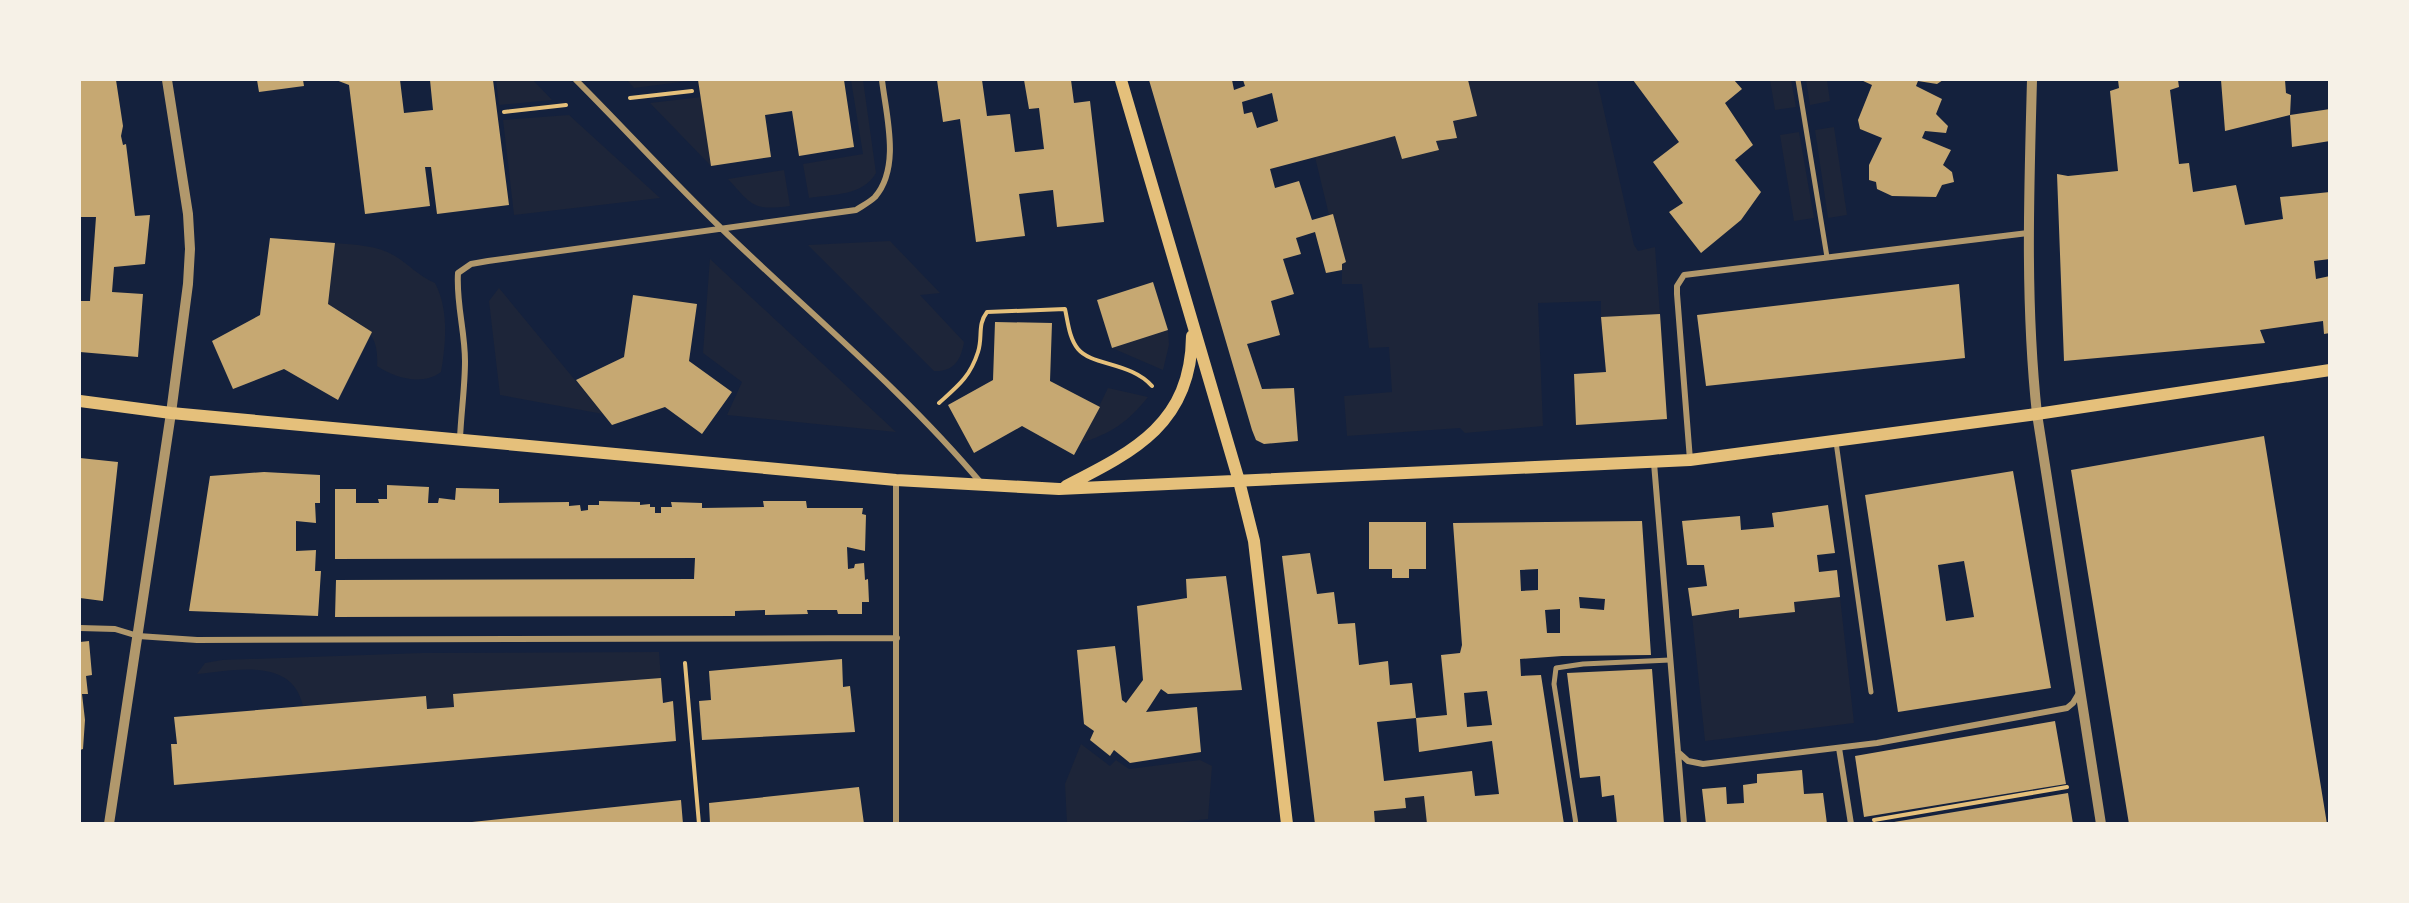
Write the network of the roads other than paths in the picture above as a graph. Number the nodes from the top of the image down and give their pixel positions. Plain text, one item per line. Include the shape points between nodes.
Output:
1 (167, 80) edge
2 (576, 80) edge
3 (882, 80) edge
4 (1121, 80) edge
5 (1798, 80) edge
6 (2032, 80) edge
7 (722, 229) junction
8 (2028, 232) junction
9 (1827, 257) junction
10 (1192, 323) junction
11 (2330, 370) edge
12 (80, 401) edge
13 (171, 413) junction
14 (2037, 414) junction
15 (460, 439) junction
16 (1836, 442) junction
17 (1690, 460) junction
18 (1654, 463) junction
19 (896, 480) junction
20 (1239, 481) junction
21 (984, 486) junction
22 (1059, 489) junction
23 (80, 628) edge
24 (138, 636) junction
25 (897, 638) junction
26 (1670, 660) junction
27 (2080, 690) junction
28 (1871, 692) dead end
29 (1839, 748) junction
30 (1678, 752) junction
31 (109, 824) edge
32 (896, 824) edge
33 (1287, 824) edge
34 (1576, 824) edge
35 (1684, 824) edge
36 (1851, 824) edge
37 (2102, 824) edge

1 - 13 street via 190,249
2 - 7 street
3 - 7 street via 890,142 884,183 874,198 856,210
4 - 10 main road
5 - 9 street
6 - 8 street
7 - 15 street via 488,261 471,264 458,273 456,297 465,361
7 - 21 street via 923,417
8 - 9 street
8 - 14 street via 2030,346
9 - 17 street via 1690,273 1680,279 1677,294
10 - 20 main road
10 - 22 main road via 1189,370 1173,410 1161,427 1097,470
11 - 14 main road
12 - 13 main road
13 - 15 main road
13 - 24 street
14 - 16 main road
14 - 27 street
15 - 19 main road
16 - 17 main road
16 - 28 street
17 - 18 main road
18 - 20 main road
18 - 26 street
19 - 21 main road
19 - 25 street
20 - 22 main road
20 - 33 main road via 1254,541
21 - 22 main road
23 - 24 street via 115,629
24 - 25 street via 197,640
24 - 31 street
25 - 32 street
26 - 30 street
26 - 34 street via 1556,668 1554,684
27 - 29 street via 2067,708
27 - 37 street
29 - 30 street via 1703,764 1688,761
29 - 36 street
30 - 35 street

